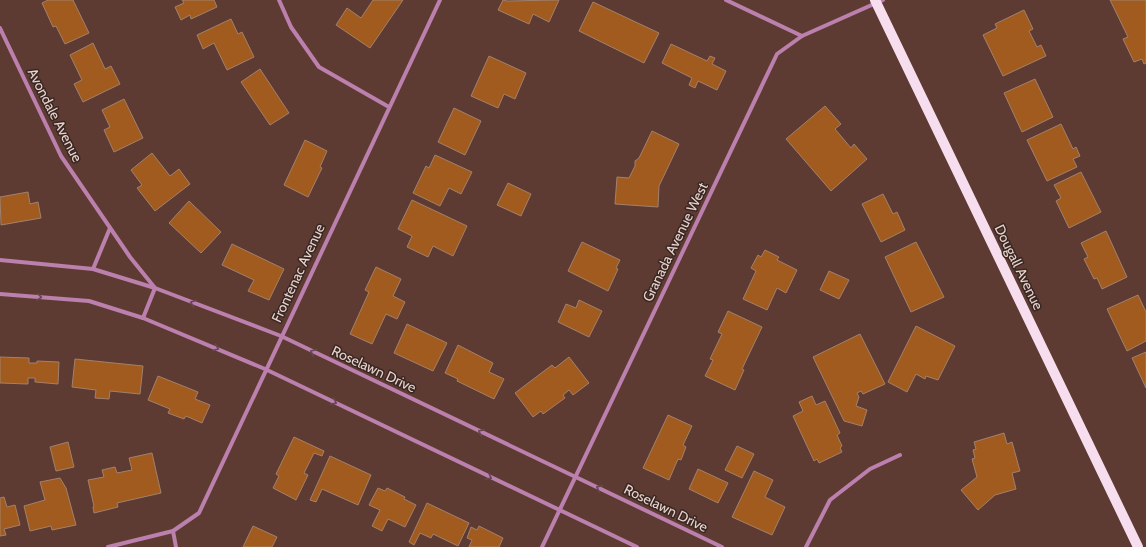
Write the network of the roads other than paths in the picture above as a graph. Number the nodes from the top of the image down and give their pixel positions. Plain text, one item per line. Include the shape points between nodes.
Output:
1 (279, 0) edge
2 (440, 0) edge
3 (726, 0) edge
4 (879, 1) edge
5 (0, 28) edge
6 (802, 36) junction
7 (389, 107) junction
8 (110, 228) junction
9 (0, 260) edge
10 (93, 269) junction
11 (155, 288) junction
12 (0, 294) edge
13 (143, 318) junction
14 (280, 336) junction
15 (265, 369) junction
16 (900, 455) dead end
17 (575, 476) junction
18 (559, 510) junction
19 (173, 531) junction
20 (108, 547) edge
21 (176, 547) edge
22 (542, 547) edge
23 (637, 547) edge
24 (722, 547) edge
25 (806, 547) edge
26 (1138, 547) edge

1 - 7 street via 291,27 319,67
2 - 7 street, Frontenac Avenue
3 - 6 street
4 - 6 street, Granada Avenue West
4 - 26 main road, Dougall Avenue
5 - 8 street, Avondale Avenue via 61,156
6 - 17 street, Granada Avenue West via 777,54
7 - 14 street, Frontenac Avenue
8 - 10 street
8 - 11 street, Avondale Avenue
9 - 10 street, Roselawn Drive
10 - 11 street, Roselawn Drive
11 - 13 street
14 -> 11 street, Roselawn Drive
12 -> 13 street via 89,301
13 -> 15 street
14 - 15 street, Frontenac Avenue
17 -> 14 street, Roselawn Drive
15 -> 18 street
15 - 19 street, Frontenac Avenue via 199,513
16 - 25 street via 870,469 830,500
17 - 18 street, Granada Avenue West
24 -> 17 street, Roselawn Drive
18 - 22 street, Granada Avenue West
18 - 23 street
19 - 20 street
19 - 21 street

